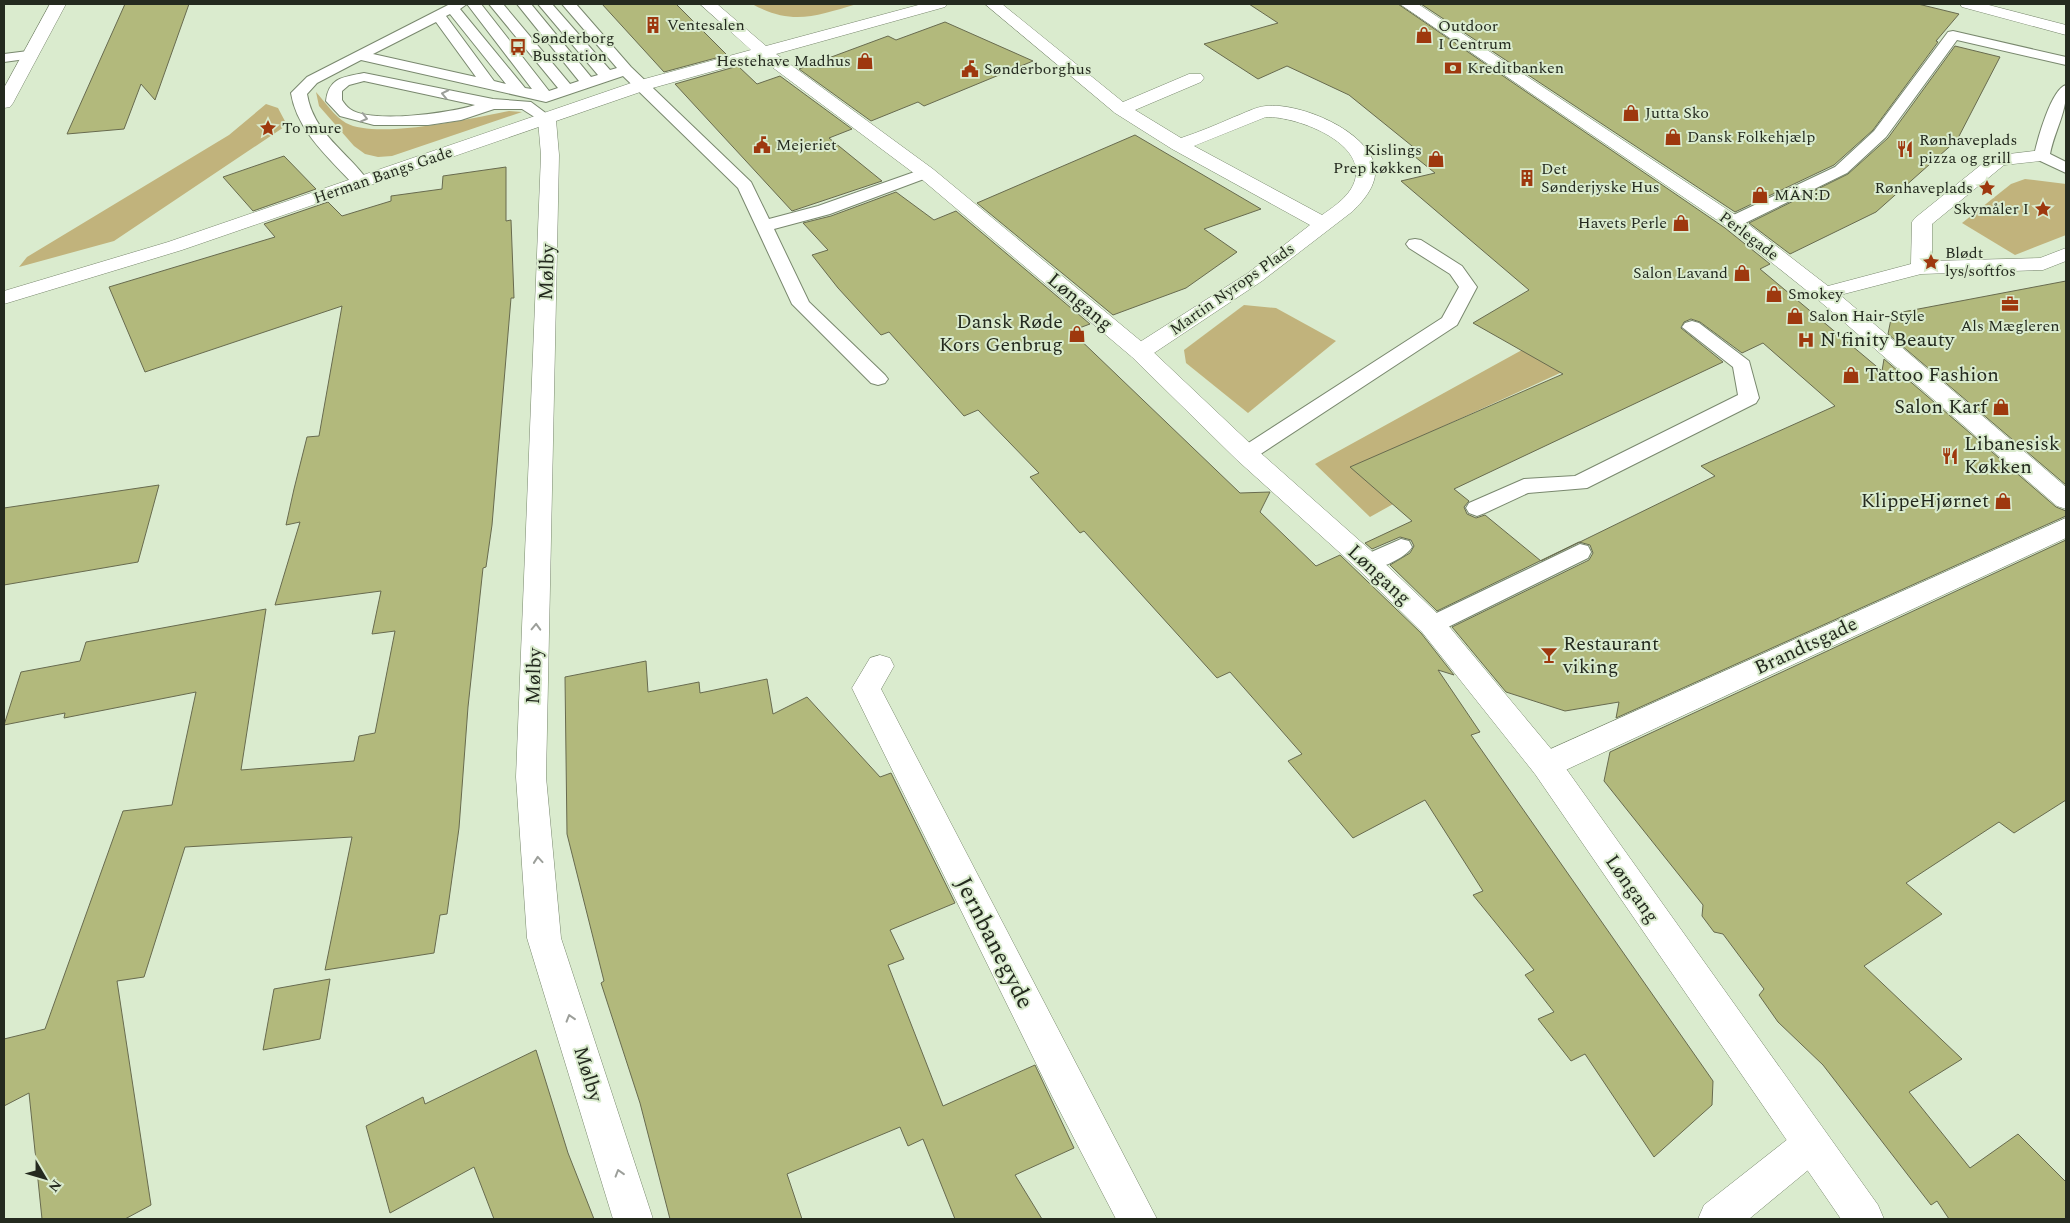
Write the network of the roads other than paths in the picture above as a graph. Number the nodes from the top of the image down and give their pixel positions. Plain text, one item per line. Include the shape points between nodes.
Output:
1 (58, 4) edge
2 (474, 4) edge
3 (496, 4) edge
4 (524, 4) edge
5 (545, 4) edge
6 (569, 4) edge
7 (708, 4) edge
8 (939, 4) edge
9 (993, 4) edge
10 (1408, 4) edge
11 (1968, 4) edge
12 (456, 6) edge
13 (438, 15) junction
14 (2066, 30) edge
15 (376, 47) junction
16 (763, 52) junction
17 (28, 55) junction
18 (359, 55) junction
19 (4, 58) edge
20 (2066, 61) edge
21 (478, 69) junction
22 (626, 70) junction
23 (607, 76) junction
24 (1195, 78) dead end
25 (588, 83) junction
26 (489, 84) junction
27 (643, 85) junction
28 (567, 90) junction
29 (2066, 90) edge
30 (520, 91) junction
31 (4, 103) edge
32 (493, 104) junction
33 (546, 108) junction
34 (1121, 109) junction
35 (1179, 146) junction
36 (2042, 156) junction
37 (2066, 168) edge
38 (926, 173) junction
39 (361, 182) junction
40 (1733, 222) junction
41 (1323, 224) junction
42 (764, 226) junction
43 (1415, 244) dead end
44 (2066, 254) edge
45 (1922, 268) junction
46 (1824, 293) junction
47 (4, 298) edge
48 (1692, 327) dead end
49 (1140, 352) junction
50 (878, 379) dead end
51 (1246, 454) junction
52 (2066, 500) edge
53 (1477, 508) dead end
54 (2066, 527) edge
55 (1401, 547) dead end
56 (1580, 552) dead end
57 (1368, 563) junction
58 (1432, 625) junction
59 (880, 666) dead end
60 (1546, 765) junction
61 (1811, 1144) junction
62 (633, 1219) edge
63 (1137, 1219) edge
64 (1718, 1219) edge
65 (1864, 1219) edge

1 - 17 street
2 - 33 lane
3 - 28 lane
4 - 25 lane
5 - 23 lane
6 - 22 lane
7 - 16 street, Løngang
8 - 16 street
9 - 34 street
10 - 40 street, Perlegade
11 - 14 street
12 - 13 lane
12 - 30 lane
13 - 15 lane
13 - 21 lane
15 - 18 lane
15 - 21 lane
16 - 27 street, Herman Bangs Gade
16 - 38 street, Løngang
17 - 19 lane
17 - 31 street
18 - 26 lane
18 - 39 lane via 312,80 299,92 299,102 306,118
20 - 40 lane via 1953,35 1880,134 1841,170
21 - 26 lane
22 - 23 lane
22 - 27 lane
23 - 25 lane
24 - 34 street
25 - 28 lane
26 - 30 lane
27 - 33 street, Herman Bangs Gade
27 - 42 lane via 745,186
28 - 33 lane
29 - 36 lane via 2046,134
30 - 33 lane
32 -> 32 lane via 364,77 344,82 335,90 334,101 346,113 374,120 428,120 461,115
32 - 33 lane
33 - 39 street, Herman Bangs Gade
62 -> 33 street, Mølby via 544,938 531,776 550,154
34 - 35 street
35 - 41 street
35 - 41 street, Martin Nyrops Plads via 1268,111 1323,124 1355,145 1366,164 1364,184 1352,201
36 - 37 lane
36 - 45 street via 1999,160 1922,222
38 - 42 lane via 824,210
38 - 49 street, Løngang
39 - 47 street, Herman Bangs Gade via 175,246
40 - 46 street, Perlegade
41 - 49 street, Martin Nyrops Plads via 1255,276
42 - 50 lane via 801,304
43 - 51 lane via 1456,270 1468,287 1450,321
44 - 45 street via 2043,264
45 - 46 street
46 - 52 street, Perlegade
48 - 53 lane via 1742,365 1749,398 1579,483 1524,486
49 - 51 street, Løngang
51 - 57 street, Løngang
54 - 60 street, Brandtsgade
55 - 57 lane
56 - 58 lane
57 - 58 street, Løngang
58 - 60 street, Løngang
59 - 63 street, Jernbanegyde via 866,688
60 - 61 street, Løngang
61 - 64 street
61 - 65 street, Løngang

